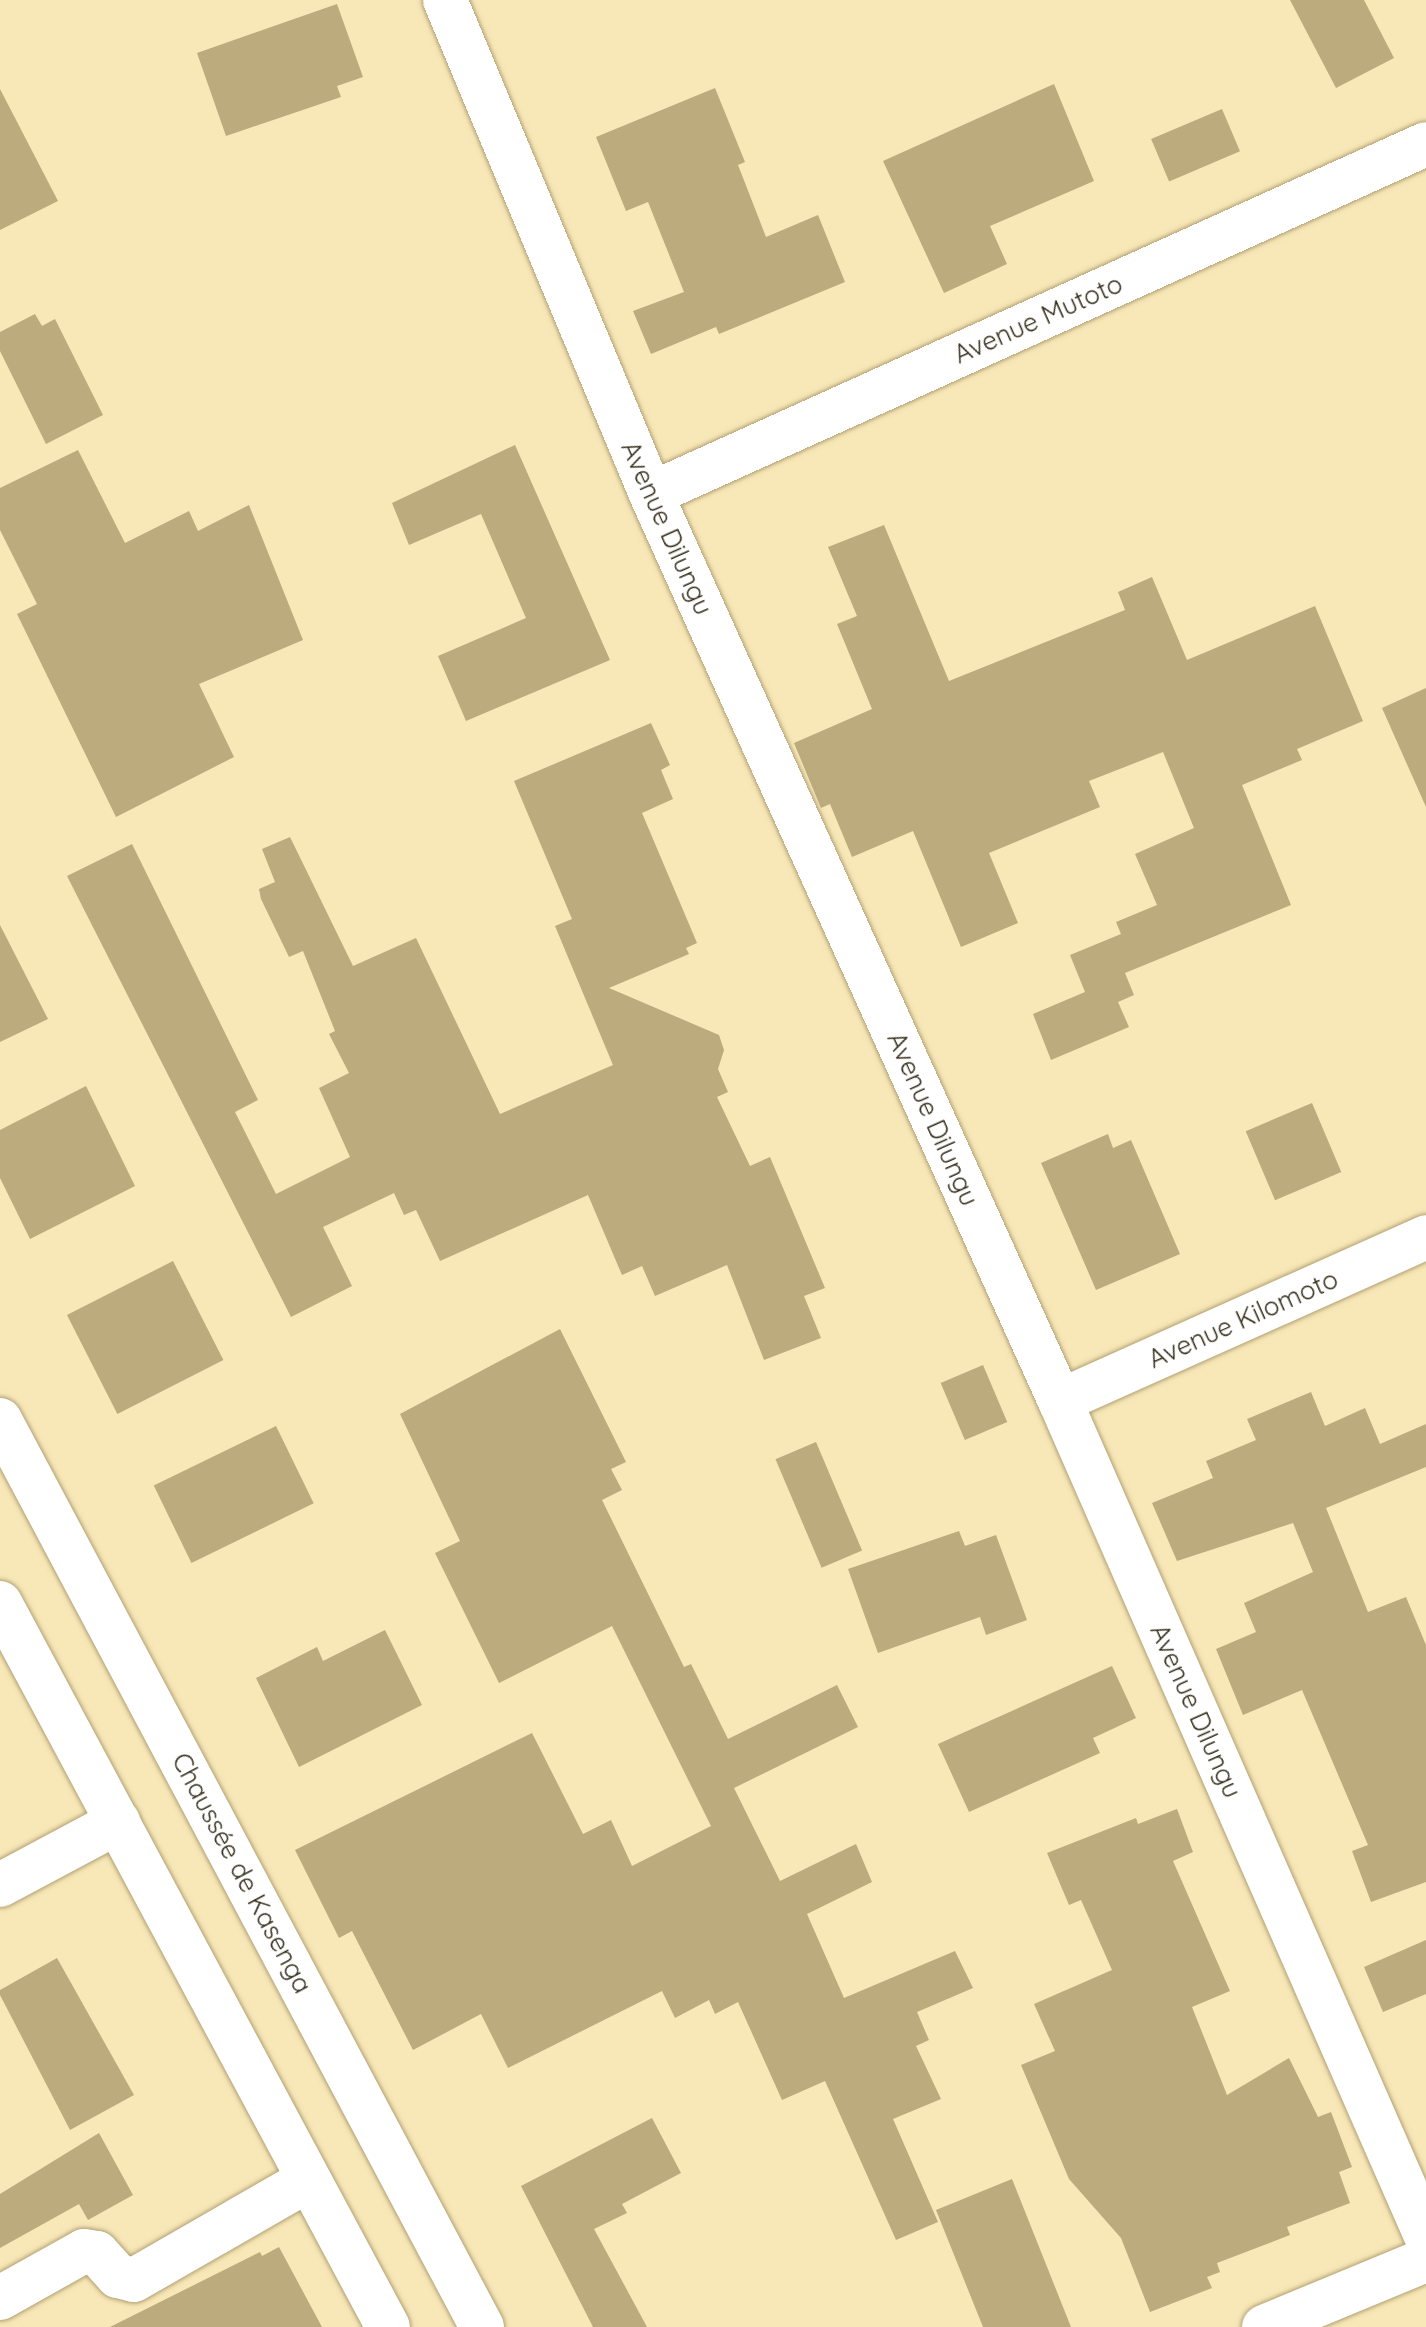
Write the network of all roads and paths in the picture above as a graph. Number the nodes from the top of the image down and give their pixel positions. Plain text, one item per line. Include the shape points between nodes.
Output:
1 (445, 0) edge
2 (1426, 144) edge
3 (651, 494) junction
4 (1426, 1237) edge
5 (1060, 1401) junction
6 (0, 1420) edge
7 (0, 1603) edge
8 (118, 1822) junction
9 (0, 1885) edge
10 (308, 2180) junction
11 (1426, 2236) edge
12 (1426, 2260) edge
13 (0, 2298) edge
14 (388, 2327) edge
15 (482, 2327) edge
16 (1264, 2327) edge

1 - 3 street, Avenue Dilungu
2 - 3 street, Avenue Mutoto
3 - 5 street, Avenue Dilungu
4 - 5 street, Avenue Kilomoto
5 - 11 street, Avenue Dilungu
6 - 15 street, Chaussée de Kasenga
7 - 8 street
8 - 9 street
8 - 10 street
10 - 13 street via 134,2280 118,2276 97,2253 84,2251
10 - 14 street
12 - 16 street

